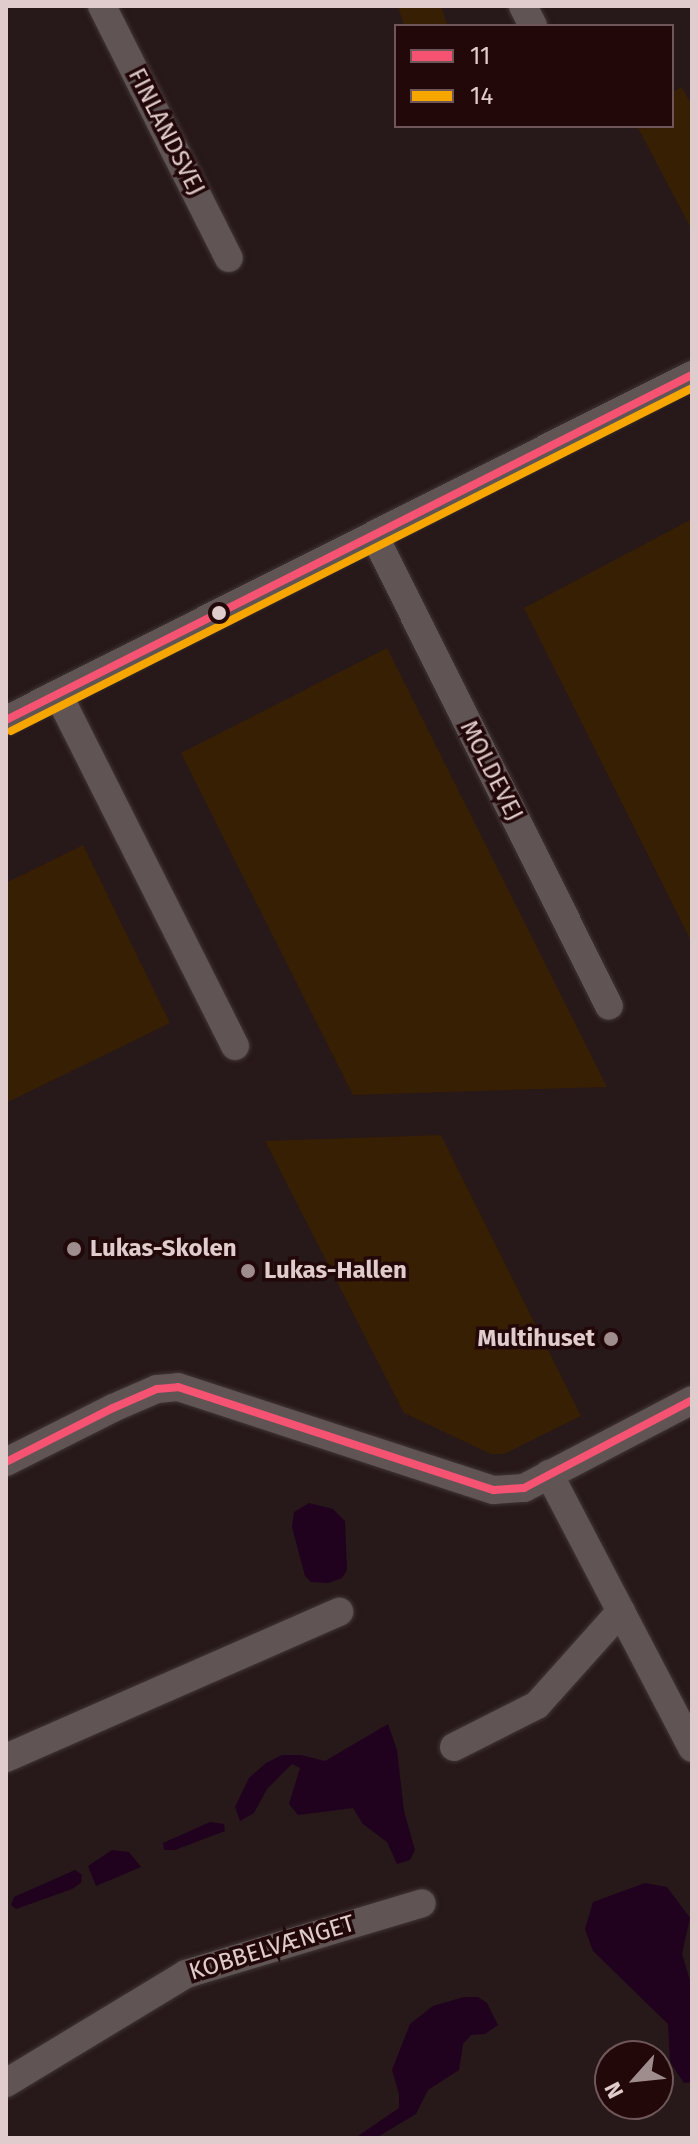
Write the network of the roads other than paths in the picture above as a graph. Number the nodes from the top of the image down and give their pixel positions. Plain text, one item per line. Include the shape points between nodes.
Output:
1 (102, 6) edge
2 (523, 6) edge
3 (532, 24) edge
4 (229, 258) dead end
5 (692, 375) edge
6 (374, 535) junction
7 (58, 694) junction
8 (6, 720) edge
9 (609, 1006) dead end
10 (235, 1046) dead end
11 (692, 1400) edge
12 (6, 1462) edge
13 (549, 1474) junction
14 (621, 1611) junction
15 (339, 1612) dead end
16 (454, 1747) dead end
17 (692, 1748) edge
18 (6, 1758) edge
19 (422, 1903) dead end
20 (6, 2083) edge

1 - 4 street, FINLANDSVEJ
2 - 3 street
5 - 6 street
6 - 7 street
6 - 9 street, MOLDEVEJ
7 - 8 street
7 - 10 street
11 - 13 street
12 - 13 street via 113,1408 157,1389 178,1387 494,1490 524,1488
13 - 14 street
14 - 16 street via 537,1705
14 - 17 street
15 - 18 street
19 - 20 street, KOBBELVÆNGET via 186,1974

